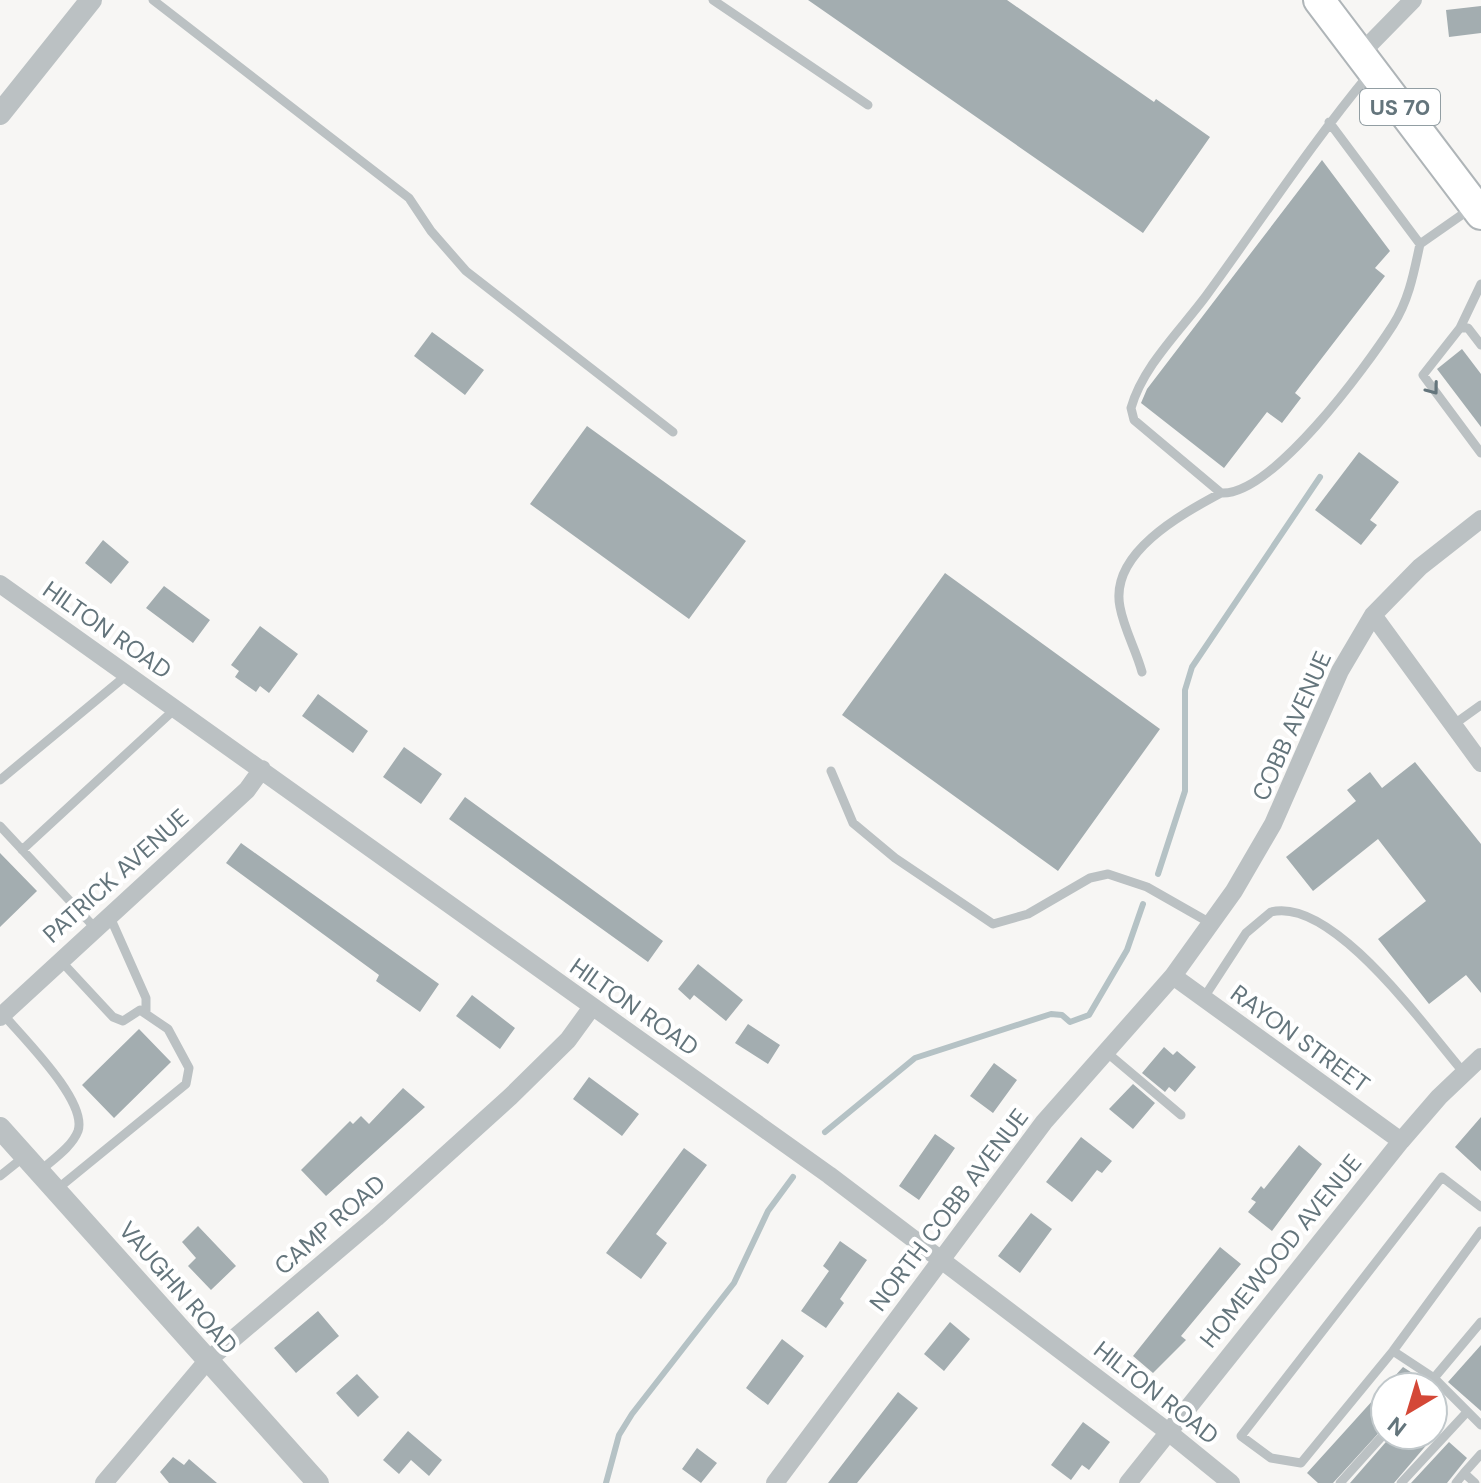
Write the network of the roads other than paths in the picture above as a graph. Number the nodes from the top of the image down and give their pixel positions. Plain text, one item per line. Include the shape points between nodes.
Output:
1 (91, 0) edge
2 (153, 0) edge
3 (713, 0) edge
4 (1319, 0) edge
5 (1413, 0) edge
6 (166, 4) edge
7 (1366, 62) junction
8 (868, 105) dead end
9 (0, 114) edge
10 (1329, 122) junction
11 (1478, 210) edge
12 (1420, 244) junction
13 (1481, 284) edge
14 (1460, 328) junction
15 (1481, 345) edge
16 (673, 432) dead end
17 (1481, 453) edge
18 (1221, 493) junction
19 (1481, 519) edge
20 (0, 584) edge
21 (1373, 615) junction
22 (1142, 672) dead end
23 (128, 674) junction
24 (1481, 705) edge
25 (176, 708) junction
26 (1453, 725) junction
27 (1481, 763) edge
28 (262, 769) junction
29 (831, 771) dead end
30 (0, 780) edge
31 (0, 826) edge
32 (22, 850) junction
33 (104, 923) junction
34 (1212, 924) junction
35 (60, 960) junction
36 (1173, 976) junction
37 (1203, 999) junction
38 (592, 1007) junction
39 (146, 1012) junction
40 (1, 1015) edge
41 (1105, 1051) junction
42 (1481, 1057) edge
43 (1465, 1074) junction
44 (1181, 1115) dead end
45 (0, 1128) edge
46 (1401, 1141) junction
47 (32, 1164) junction
48 (0, 1176) edge
49 (56, 1190) junction
50 (1481, 1207) edge
51 (1481, 1231) edge
52 (942, 1258) junction
53 (1481, 1322) edge
54 (1393, 1351) junction
55 (207, 1361) junction
56 (1423, 1371) edge
57 (1440, 1371) edge
58 (1449, 1393) edge
59 (1467, 1412) junction
60 (1481, 1425) edge
61 (1167, 1431) junction
62 (1369, 1451) edge
63 (1481, 1454) edge
64 (1464, 1473) junction
65 (104, 1483) edge
66 (318, 1483) edge
67 (775, 1483) edge
68 (1128, 1483) edge
69 (1231, 1483) edge
70 (1340, 1483) edge
71 (1401, 1483) edge
72 (1456, 1483) edge
73 (1475, 1483) edge

1 - 9 street
2 - 6 lane
3 - 8 lane
4 - 7 main road, US 70
5 - 7 street
6 - 16 lane via 409,198 466,271
7 - 10 lane
7 - 11 main road, US 70
10 - 12 lane
10 - 18 lane via 1135,393 1134,420
11 - 12 lane
12 - 18 lane via 1411,289 1394,324 1328,411 1293,453 1234,494
13 - 14 lane
14 - 15 lane via 1468,328
14 -> 17 lane via 1423,375
18 - 22 lane via 1152,534 1125,572 1118,590 1120,609
19 - 21 street, COBB AVENUE via 1420,567
20 - 23 street, HILTON ROAD
21 - 26 street
21 - 34 street, COBB AVENUE via 1340,671 1273,824
23 - 25 street, HILTON ROAD
23 - 30 lane
24 - 26 lane
25 - 28 street, HILTON ROAD
25 - 32 lane
26 - 27 street
28 - 33 street, PATRICK AVENUE via 247,790
28 - 38 street, HILTON ROAD
29 - 34 lane via 853,823 993,924 1028,914 1090,878 1108,874 1147,887
31 - 32 lane
32 - 33 lane
33 - 35 street, PATRICK AVENUE
33 - 39 lane via 146,998
34 - 36 street, COBB AVENUE
35 - 39 lane via 113,1017 123,1021 140,1010
35 - 40 street, PATRICK AVENUE
36 - 37 street, RAYON STREET
36 - 41 street, NORTH COBB AVENUE
37 - 43 lane via 1246,933 1271,912 1301,911 1338,932
37 - 46 street, RAYON STREET
38 - 52 street, HILTON ROAD
38 - 55 street, CAMP ROAD via 568,1040 510,1097
39 - 49 lane via 168,1029 189,1068 186,1084
40 - 47 lane via 68,1092 80,1120 72,1142
41 - 44 lane
41 - 52 street, NORTH COBB AVENUE via 1044,1122
42 - 43 street, HOMEWOOD AVENUE
43 - 46 street, HOMEWOOD AVENUE
45 - 47 street, VAUGHN ROAD
46 - 61 street, HOMEWOOD AVENUE
47 - 48 lane
47 - 49 street, VAUGHN ROAD
49 - 55 street, VAUGHN ROAD
50 - 54 lane via 1442,1177 1241,1436 1271,1458 1301,1463
51 - 54 lane
52 - 61 street, HILTON ROAD
52 - 67 street, NORTH COBB AVENUE
53 - 57 lane
54 - 56 lane
55 - 65 street, CAMP ROAD
55 - 66 street, VAUGHN ROAD
58 - 59 lane
59 - 60 lane
59 - 71 lane
61 - 68 street, HOMEWOOD AVENUE
61 - 69 street, HILTON ROAD
62 - 70 lane
63 - 64 lane
64 - 72 lane
64 - 73 lane

